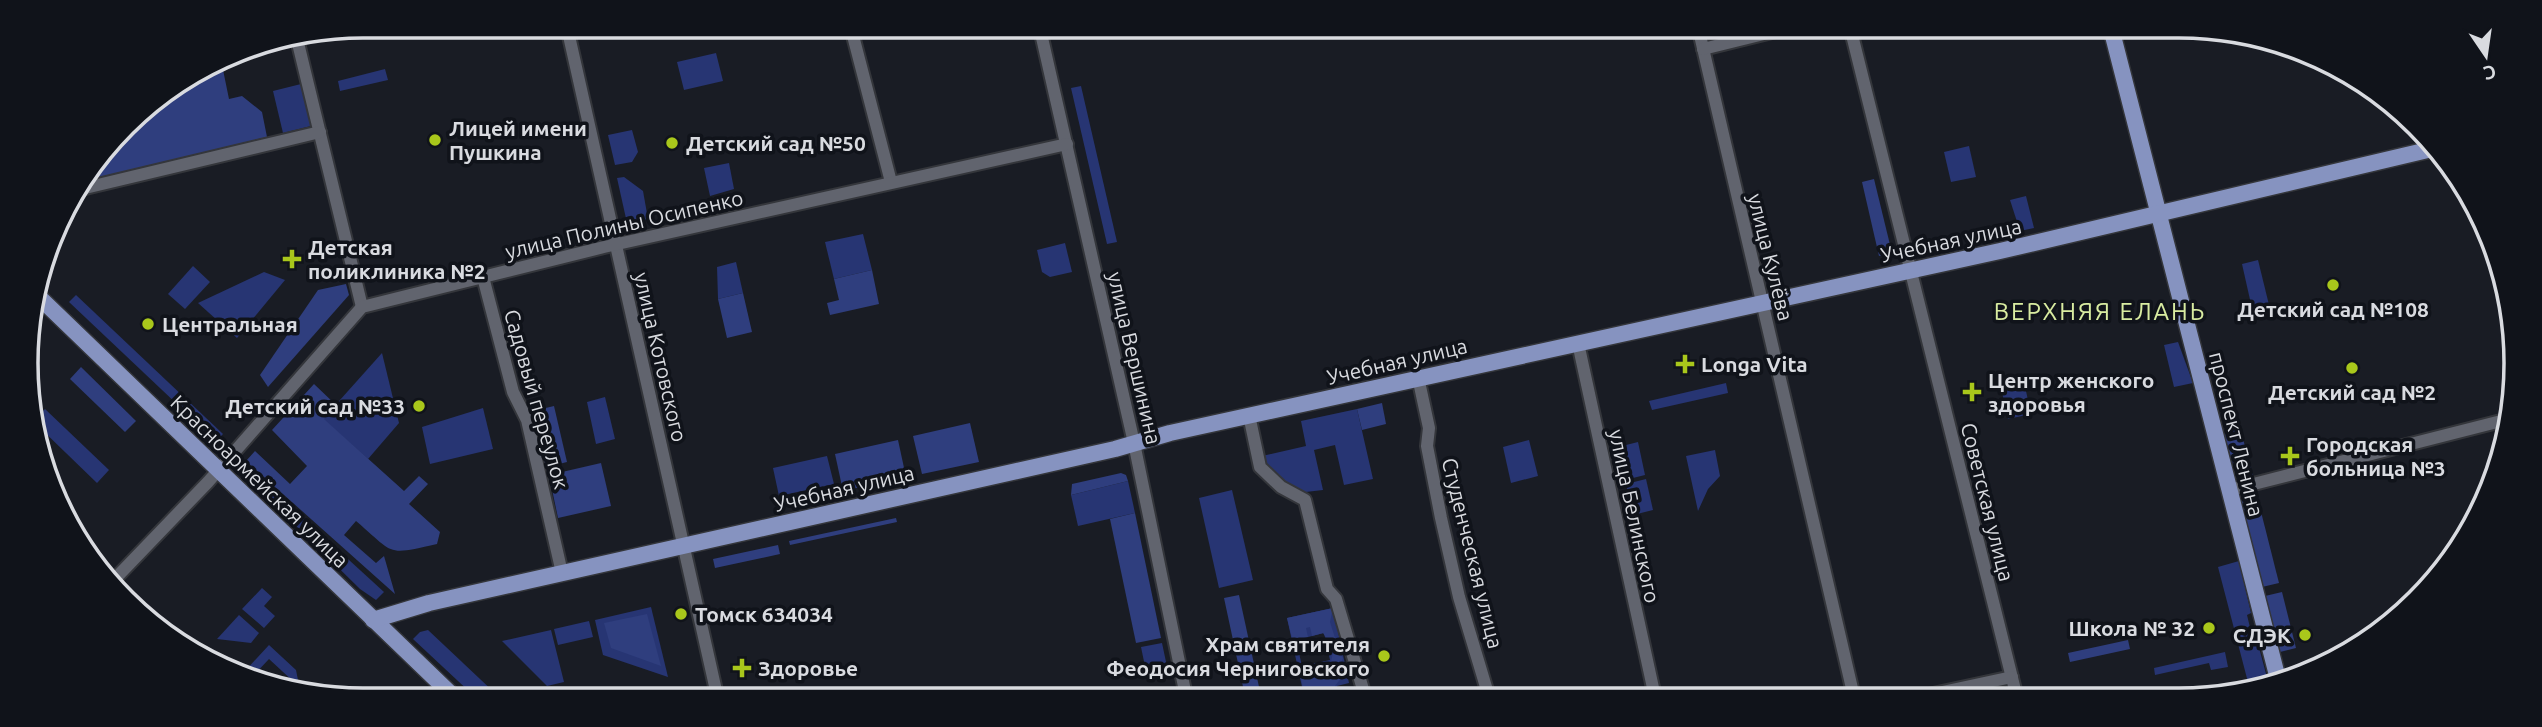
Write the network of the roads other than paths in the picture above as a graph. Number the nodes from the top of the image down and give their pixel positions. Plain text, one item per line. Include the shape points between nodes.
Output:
1 (569, 38) edge
2 (854, 38) edge
3 (1042, 38) edge
4 (1701, 38) edge
5 (1748, 38) edge
6 (1853, 38) edge
7 (2114, 38) edge
8 (299, 45) edge
9 (1703, 49) junction
10 (320, 132) junction
11 (1067, 144) junction
12 (2424, 151) edge
13 (891, 183) junction
14 (91, 187) edge
15 (2159, 214) junction
16 (616, 245) junction
17 (1910, 271) junction
18 (483, 277) junction
19 (45, 302) edge
20 (1763, 303) junction
21 (362, 307) junction
22 (1578, 343) junction
23 (1418, 377) junction
24 (1249, 415) junction
25 (2498, 422) edge
26 (1134, 443) junction
27 (218, 470) junction
28 (2230, 490) junction
29 (684, 545) junction
30 (562, 573) junction
31 (118, 576) edge
32 (373, 620) junction
33 (2277, 673) edge
34 (2012, 677) junction
35 (445, 688) edge
36 (715, 688) edge
37 (1184, 688) edge
38 (1362, 688) edge
39 (1487, 688) edge
40 (1654, 688) edge
41 (1852, 688) edge
42 (1961, 688) edge
43 (2015, 688) edge

1 - 16 street, улица Котовского
2 - 13 street
3 - 11 street, улица Вершинина
4 - 9 street, улица Кулёва
5 - 9 street
6 - 17 street, Советская улица
7 - 15 main road, проспект Ленина
8 - 10 street
9 - 20 street, улица Кулёва
10 - 14 street
10 - 21 street
11 - 13 street, улица Полины Осипенко
11 - 26 street, улица Вершинина
12 - 15 main road, Учебная улица
13 - 16 street, улица Полины Осипенко
15 - 17 main road, Учебная улица
15 - 28 main road, проспект Ленина
16 - 18 street, улица Полины Осипенко
16 - 29 street, улица Котовского
17 - 20 main road, Учебная улица
17 - 34 street, Советская улица
18 - 21 street, улица Полины Осипенко
18 - 30 street, Садовый переулок via 513,392 527,420
19 - 27 main road, Красноармейская улица
20 - 22 main road, Учебная улица
20 - 41 street, улица Кулёва
21 - 27 street
22 - 23 main road, Учебная улица
22 - 40 street, улица Белинского
23 - 24 main road, Учебная улица
23 - 39 street, Студенческая улица via 1441,517
24 - 26 main road, Учебная улица
24 - 38 street via 1260,467 1281,487 1305,500 1327,589 1336,598
25 - 28 street
26 - 29 main road, Учебная улица
26 - 37 street, улица Вершинина
27 - 31 street
27 - 32 main road, Красноармейская улица
28 - 33 main road, проспект Ленина
29 - 30 main road, Учебная улица
29 - 36 street, улица Котовского
30 - 32 main road, Учебная улица
32 - 35 main road, Красноармейская улица
34 - 42 street
34 - 43 street, Советская улица

